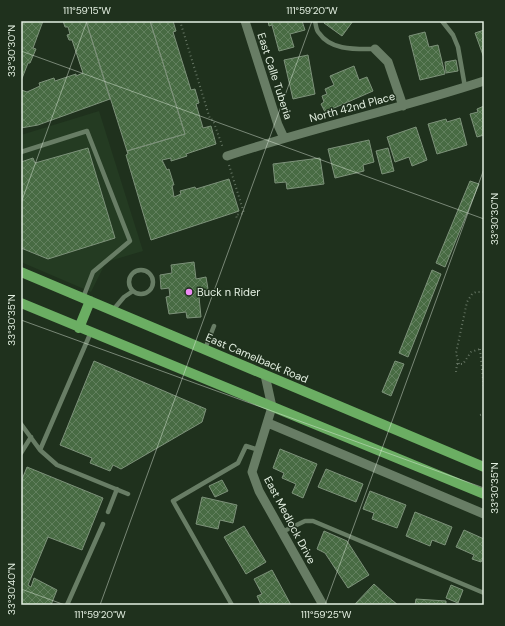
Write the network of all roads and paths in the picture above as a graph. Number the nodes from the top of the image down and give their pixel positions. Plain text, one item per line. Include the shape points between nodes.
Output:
1 (180, 21) edge
2 (245, 21) edge
3 (315, 21) edge
4 (442, 21) edge
5 (375, 49) joint
6 (484, 81) edge
7 (465, 87) junction
8 (403, 106) junction
9 (210, 119) dead end
10 (284, 138) junction
11 (21, 152) edge
12 (227, 156) dead end
13 (235, 186) dead end
14 (237, 219) dead end
15 (21, 272) edge
16 (133, 291) junction
17 (484, 292) edge
18 (87, 299) junction
19 (21, 304) edge
20 (113, 310) junction
21 (214, 326) dead end
22 (79, 328) junction
23 (91, 332) junction
24 (205, 349) junction
25 (480, 349) junction
26 (484, 349) edge
27 (459, 364) junction
28 (456, 372) dead end
29 (265, 375) junction
30 (484, 389) edge
31 (272, 406) junction
32 (480, 414) dead end
33 (484, 414) edge
34 (268, 423) junction
35 (21, 424) edge
36 (31, 437) junction
37 (40, 450) junction
38 (259, 450) junction
39 (21, 453) edge
40 (484, 467) edge
41 (117, 489) junction
42 (128, 494) dead end
43 (484, 494) edge
44 (108, 512) dead end
45 (484, 514) edge
46 (103, 524) dead end
47 (282, 532) junction
48 (484, 593) edge
49 (67, 605) edge
50 (232, 605) edge
51 (323, 605) edge

1 - 9 path
2 - 10 street, East Calle Tuberia
3 - 5 lane via 318,33 333,43 344,48
4 - 7 lane via 453,35 458,47
5 - 8 street via 388,62
6 - 7 street, North 42nd Place
7 - 8 street, North 42nd Place
8 - 10 street, North 42nd Place
10 - 12 street, North 42nd Place
11 - 18 lane via 87,131 130,241 93,272
13 - 14 path via 244,213 236,215
15 - 18 main road, East Camelback Road
16 - 16 lane via 145,294 151,289 154,281 150,273 143,270 132,274 129,281
16 - 20 lane
17 - 27 path via 472,294 467,302 456,353
18 - 20 main road, East Camelback Road
18 - 22 main road
19 - 22 main road
20 - 24 main road, East Camelback Road
21 - 24 lane
22 - 23 main road
23 - 31 main road
23 - 37 lane
24 - 29 main road, East Camelback Road
25 - 26 path
25 - 27 path via 471,352 465,362
25 - 30 path
27 - 28 path via 455,368
29 - 31 street, East Medlock Drive
29 - 40 main road, East Camelback Road
31 - 34 street, East Medlock Drive
31 - 43 main road
32 - 33 path
34 - 38 street, East Medlock Drive
34 - 45 street
35 - 36 lane
36 - 37 lane
36 - 39 lane
37 - 41 lane via 58,465
38 - 47 street, East Medlock Drive via 252,472 259,491
38 - 50 lane via 246,446 238,463 173,501
41 - 42 lane
41 - 44 lane
46 - 49 lane
47 - 48 lane via 305,521 313,521
47 - 51 street, East Medlock Drive

